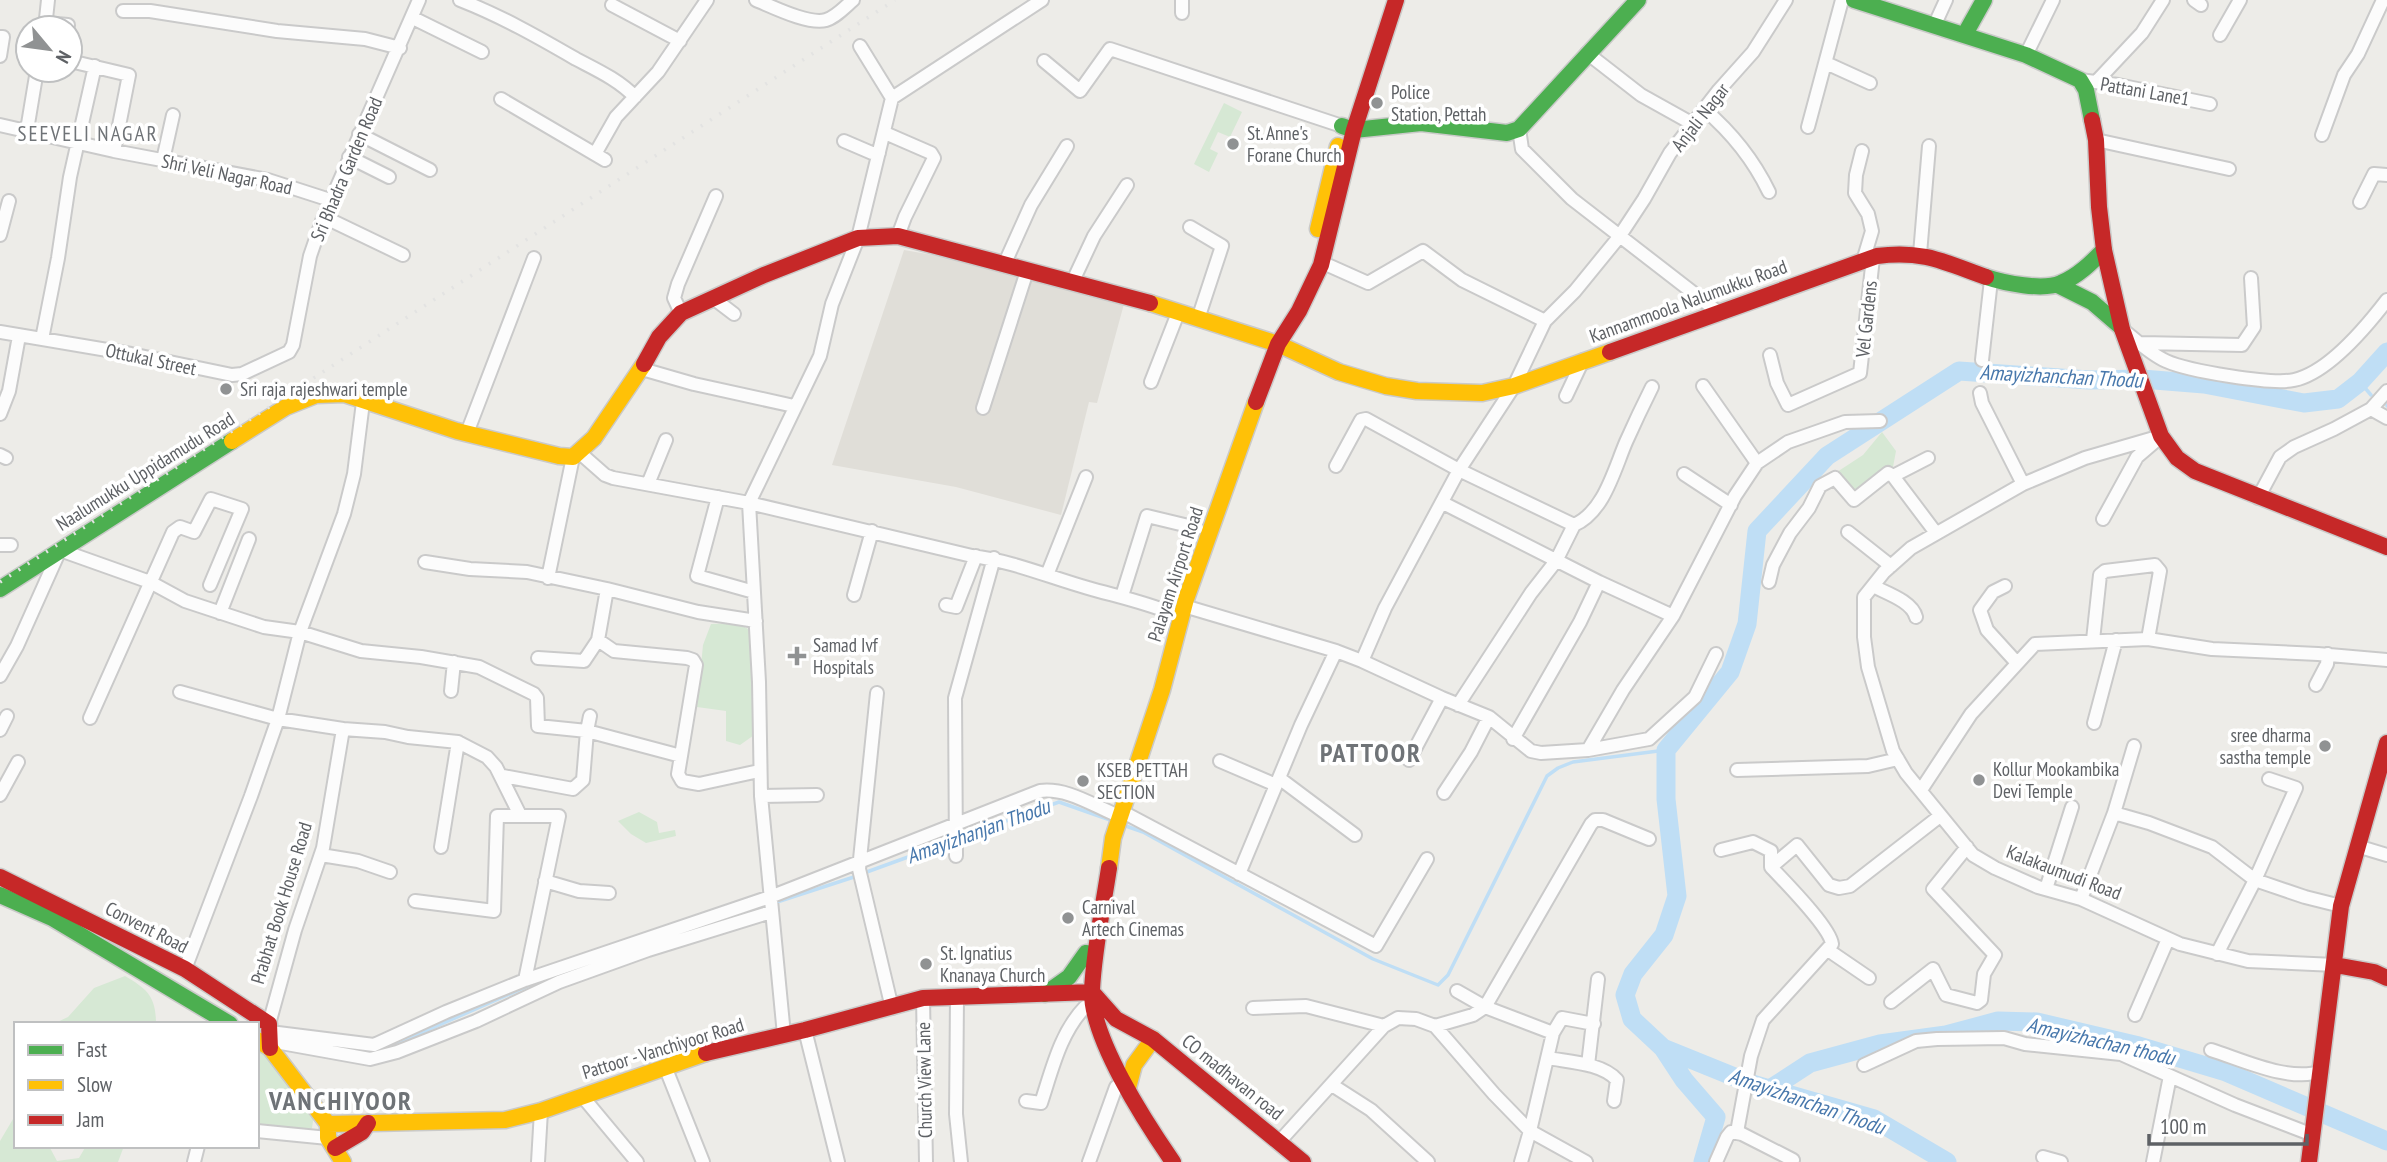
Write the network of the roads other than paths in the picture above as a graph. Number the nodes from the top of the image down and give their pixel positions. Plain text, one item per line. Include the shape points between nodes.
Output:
1 (419, 0) edge
2 (460, 0) edge
3 (708, 0) edge
4 (853, 0) edge
5 (1042, 0) edge
6 (1385, 0) edge
7 (1396, 0) edge
8 (1638, 0) edge
9 (1786, 0) edge
10 (1842, 0) edge
11 (1854, 0) edge
12 (1946, 0) edge
13 (1984, 0) edge
14 (2053, 0) edge
15 (2163, 0) edge
16 (2239, 0) edge
17 (2383, 0) edge
18 (764, 2) edge
19 (612, 5) dead end
20 (123, 11) dead end
21 (413, 18) junction
22 (1935, 24) junction
23 (1965, 34) junction
24 (2220, 35) dead end
25 (0, 37) edge
26 (680, 41) junction
27 (860, 46) dead end
28 (400, 48) junction
29 (482, 52) dead end
30 (1587, 53) junction
31 (2026, 55) junction
32 (0, 56) edge
33 (1044, 61) dead end
34 (1826, 63) junction
35 (84, 64) edge
36 (94, 66) junction
37 (2088, 81) junction
38 (1870, 83) dead end
39 (35, 84) edge
40 (635, 97) junction
41 (892, 98) junction
42 (501, 99) dead end
43 (2210, 104) dead end
44 (1704, 109) junction
45 (173, 115) dead end
46 (1693, 124) junction
47 (0, 125) edge
48 (1808, 127) dead end
49 (1348, 128) junction
50 (1519, 129) junction
51 (27, 130) junction
52 (885, 133) junction
53 (359, 134) junction
54 (2322, 135) dead end
55 (2096, 140) junction
56 (844, 141) dead end
57 (78, 143) junction
58 (1067, 146) dead end
59 (1929, 146) dead end
60 (114, 151) junction
61 (1862, 151) dead end
62 (879, 153) junction
63 (349, 157) junction
64 (163, 160) junction
65 (2229, 169) dead end
66 (430, 170) dead end
67 (2387, 175) edge
68 (388, 177) dead end
69 (1127, 186) dead end
70 (1769, 192) dead end
71 (716, 196) dead end
72 (330, 200) junction
73 (9, 201) dead end
74 (2360, 202) dead end
75 (324, 217) junction
76 (1190, 227) dead end
77 (0, 235) edge
78 (898, 236) junction
79 (1619, 237) junction
80 (858, 238) junction
81 (2104, 250) junction
82 (1920, 254) junction
83 (402, 255) dead end
84 (534, 258) dead end
85 (1868, 259) junction
86 (1321, 262) junction
87 (1004, 265) junction
88 (1027, 271) junction
89 (2251, 278) dead end
90 (1991, 279) junction
91 (1072, 283) junction
92 (2058, 285) junction
93 (713, 298) junction
94 (2387, 300) edge
95 (1718, 312) junction
96 (681, 313) junction
97 (1178, 313) junction
98 (734, 314) dead end
99 (1199, 319) junction
100 (1545, 321) junction
101 (2122, 329) junction
102 (0, 332) edge
103 (19, 335) junction
104 (41, 339) junction
105 (1271, 342) junction
106 (2134, 344) junction
107 (293, 345) joint
108 (1770, 355) dead end
109 (1583, 360) junction
110 (1982, 360) dead end
111 (642, 369) junction
112 (1151, 382) dead end
113 (1514, 386) junction
114 (1703, 386) dead end
115 (1652, 387) dead end
116 (2387, 391) edge
117 (1980, 393) dead end
118 (1566, 396) dead end
119 (363, 402) junction
120 (794, 405) junction
121 (983, 408) dead end
122 (2371, 409) junction
123 (0, 414) edge
124 (2387, 418) edge
125 (1880, 421) dead end
126 (467, 433) junction
127 (2161, 436) junction
128 (666, 440) dead end
129 (577, 455) junction
130 (1928, 458) dead end
131 (1757, 463) junction
132 (1336, 466) dead end
133 (1460, 470) junction
134 (1684, 474) dead end
135 (1893, 476) junction
136 (1086, 477) dead end
137 (648, 484) junction
138 (2023, 484) junction
139 (718, 497) junction
140 (2258, 498) junction
141 (749, 503) junction
142 (1443, 503) junction
143 (1731, 505) junction
144 (2103, 519) dead end
145 (1574, 525) junction
146 (1196, 528) junction
147 (872, 531) junction
148 (1848, 532) dead end
149 (1936, 533) junction
150 (249, 539) dead end
151 (2387, 547) edge
152 (60, 550) junction
153 (976, 556) junction
154 (994, 558) junction
155 (1556, 561) junction
156 (425, 562) dead end
157 (1891, 566) junction
158 (1047, 575) junction
159 (548, 578) junction
160 (150, 582) junction
161 (1599, 582) junction
162 (1769, 582) dead end
163 (210, 585) dead end
164 (1873, 586) junction
165 (2005, 586) dead end
166 (0, 589) edge
167 (607, 589) junction
168 (754, 592) junction
169 (854, 596) dead end
170 (1122, 596) junction
171 (946, 605) dead end
172 (1178, 609) junction
173 (220, 612) junction
174 (1673, 616) junction
175 (1916, 617) dead end
176 (756, 621) junction
177 (300, 632) junction
178 (2148, 639) junction
179 (598, 640) junction
180 (2093, 640) junction
181 (2116, 640) junction
182 (1336, 651) junction
183 (1716, 654) dead end
184 (2328, 654) junction
185 (538, 659) dead end
186 (2387, 660) edge
187 (1362, 661) junction
188 (454, 662) junction
189 (2017, 663) junction
190 (0, 676) edge
191 (2316, 685) dead end
192 (451, 691) dead end
193 (180, 692) dead end
194 (877, 693) dead end
195 (1442, 698) junction
196 (1458, 705) junction
197 (7, 716) dead end
198 (590, 716) dead end
199 (1489, 717) junction
200 (90, 718) dead end
201 (278, 719) junction
202 (2094, 723) dead end
203 (343, 729) junction
204 (0, 730) edge
205 (587, 731) junction
206 (1513, 739) junction
207 (458, 742) junction
208 (2387, 743) edge
209 (2134, 747) dead end
210 (1588, 750) junction
211 (681, 756) junction
212 (1898, 759) junction
213 (1409, 760) dead end
214 (1220, 761) dead end
215 (18, 762) dead end
216 (1737, 770) dead end
217 (759, 771) junction
218 (503, 776) junction
219 (2269, 779) dead end
220 (1278, 782) junction
221 (1921, 789) junction
222 (1444, 793) dead end
223 (0, 795) edge
224 (817, 795) dead end
225 (761, 796) junction
226 (2072, 807) dead end
227 (2115, 813) junction
228 (1116, 814) junction
229 (520, 815) junction
230 (1940, 816) junction
231 (957, 825) junction
232 (1355, 835) dead end
233 (1109, 839) junction
234 (1649, 839) dead end
235 (2357, 846) junction
236 (441, 847) dead end
237 (1967, 847) junction
238 (1721, 850) dead end
239 (321, 855) junction
240 (2387, 855) edge
241 (956, 856) dead end
242 (1427, 859) dead end
243 (860, 866) junction
244 (1771, 867) junction
245 (390, 872) dead end
246 (1239, 873) junction
247 (0, 877) edge
248 (2255, 880) junction
249 (545, 881) junction
250 (2046, 889) junction
251 (608, 894) dead end
252 (0, 895) edge
253 (770, 897) junction
254 (2081, 899) junction
255 (415, 901) dead end
256 (2341, 906) junction
257 (771, 912) junction
258 (2168, 939) junction
259 (1828, 950) junction
260 (1086, 953) junction
261 (2217, 954) junction
262 (2335, 965) junction
263 (185, 969) junction
264 (1869, 978) dead end
265 (2387, 978) edge
266 (1598, 979) dead end
267 (525, 980) junction
268 (1457, 991) dead end
269 (1045, 994) junction
270 (923, 998) junction
271 (957, 998) junction
272 (1087, 998) junction
273 (1891, 1002) dead end
274 (892, 1007) junction
275 (1485, 1007) junction
276 (1253, 1008) dead end
277 (2135, 1015) dead end
278 (227, 1022) edge
279 (249, 1022) edge
280 (1594, 1024) junction
281 (1384, 1026) junction
282 (1435, 1026) junction
283 (805, 1030) junction
284 (1553, 1033) junction
285 (784, 1035) junction
286 (267, 1037) edge
287 (1153, 1039) junction
288 (2211, 1050) dead end
289 (1548, 1058) junction
290 (1588, 1065) junction
291 (1864, 1065) dead end
292 (666, 1069) junction
293 (2170, 1076) junction
294 (2321, 1076) junction
295 (1332, 1085) junction
296 (1122, 1087) junction
297 (582, 1096) junction
298 (1026, 1101) dead end
299 (1614, 1101) dead end
300 (541, 1111) junction
301 (368, 1123) junction
302 (2314, 1129) junction
303 (259, 1131) edge
304 (1530, 1131) junction
305 (1737, 1132) junction
306 (1279, 1142) junction
307 (333, 1143) edge
308 (2043, 1157) dead end
309 (1793, 1160) dead end
310 (538, 1162) edge
311 (637, 1162) edge
312 (703, 1162) edge
313 (838, 1162) edge
314 (926, 1162) edge
315 (961, 1162) edge
316 (1089, 1162) edge
317 (1161, 1162) edge
318 (1174, 1162) edge
319 (1303, 1162) edge
320 (1428, 1162) edge
321 (1521, 1162) edge
322 (1586, 1162) edge
323 (1716, 1162) edge
324 (2061, 1162) edge
325 (2153, 1162) edge
326 (2309, 1162) edge

1 - 21 street, Sri Bhadra Garden Road
2 - 40 street via 543,40 620,83
3 - 26 street
4 - 18 street via 828,20 819,21
5 - 41 street
6 - 49 main road, Palayam Airport Road
7 - 49 main road, Palayam Airport Road
8 - 30 main road
9 - 44 street, Anjali Nagar via 1753,52
10 - 34 street
11 - 22 main road
12 - 22 street
13 - 23 main road
14 - 31 street
15 - 37 street via 2142,33
16 - 24 street
17 - 54 street via 2344,75
19 - 26 street
20 - 28 street via 346,36
21 - 28 street, Sri Bhadra Garden Road
21 - 29 street
22 - 23 main road
23 - 31 main road
25 - 32 street via 4,37
26 - 40 street
27 - 41 street
28 - 53 street, Sri Bhadra Garden Road
30 - 46 street via 1641,95
30 - 50 main road
31 - 37 main road
33 - 49 street via 1080,91 1110,49
34 - 38 street
34 - 48 street
35 - 36 street
36 - 57 street
36 - 60 street via 129,75
37 - 43 street, Pattani Lane1
37 - 55 main road
39 - 51 street
40 - 42 street via 615,117 600,157
41 - 52 street
44 - 46 street, Anjali Nagar
44 - 70 street via 1727,129
45 - 64 street
46 - 79 street, Anjali Nagar
47 - 51 street, Shri Veli Nagar Road
49 - 50 main road via 1421,123 1507,133
49 - 86 main road, Palayam Airport Road via 1338,203
49 - 105 main road, Palayam Airport Road via 1311,257
50 - 79 street via 1522,149
51 - 57 street, Shri Veli Nagar Road
52 - 62 street
52 - 78 street via 934,158
53 - 63 street, Sri Bhadra Garden Road
53 - 66 street
55 - 65 street
55 - 81 main road
56 - 62 street
57 - 60 street, Shri Veli Nagar Road
57 - 104 street
58 - 87 street via 1031,205
59 - 82 street
60 - 64 street, Shri Veli Nagar Road
61 - 85 street via 1855,193 1872,231
62 - 80 street
63 - 68 street
63 - 72 street, Sri Bhadra Garden Road
64 - 72 street, Shri Veli Nagar Road via 268,180
67 - 74 street via 2374,174
69 - 91 street via 1094,236
71 - 96 street via 678,284 674,298
72 - 75 street, Sri Bhadra Garden Road
73 - 77 street
75 - 83 street
75 - 107 street, Sri Bhadra Garden Road via 310,256
76 - 99 street via 1222,246
78 - 80 main road, Kannammoola Nalumukku Road
78 - 87 main road, Kannammoola Nalumukku Road
79 - 95 street
79 - 100 street, Anjali Nagar
80 - 93 main road, Kannammoola Nalumukku Road
80 - 120 street via 832,304 820,356
81 - 92 main road via 2081,272
81 - 101 main road
82 - 85 main road, Kannammoola Nalumukku Road
82 - 90 main road, Kannammoola Nalumukku Road
84 - 126 street
85 - 95 main road, Kannammoola Nalumukku Road
85 - 108 street, Vel Gardens via 1860,373 1788,405
86 - 100 street via 1368,283 1423,251 1462,280
86 - 105 main road, Palayam Airport Road via 1299,311
87 - 88 main road, Kannammoola Nalumukku Road
88 - 91 main road, Kannammoola Nalumukku Road
88 - 121 street
89 - 106 street via 2254,327 2242,345
90 - 92 main road, Kannammoola Nalumukku Road via 2010,285
90 - 110 street
91 - 97 main road, Kannammoola Nalumukku Road
92 - 101 main road via 2091,300
93 - 96 main road, Kannammoola Nalumukku Road
93 - 98 street
94 - 106 street via 2363,332 2321,368 2295,380 2230,376 2168,362
95 - 109 main road, Kannammoola Nalumukku Road
96 - 111 main road via 659,337
97 - 99 main road, Kannammoola Nalumukku Road
97 - 112 street
99 - 105 main road, Kannammoola Nalumukku Road
100 - 113 street, Anjali Nagar
101 - 106 main road
102 - 103 street, Ottukal Street
103 - 104 street, Ottukal Street
103 - 123 street
104 - 107 street, Ottukal Street via 232,375 278,358
105 - 113 main road, Kannammoola Nalumukku Road via 1339,372 1386,386 1482,393
105 - 146 main road, Palayam Airport Road
105 - 172 main road, Palayam Airport Road
106 - 127 main road
109 - 113 main road, Kannammoola Nalumukku Road
109 - 118 street
111 - 120 street
111 - 129 main road
113 - 133 street, Anjali Nagar
114 - 131 street
115 - 145 street via 1600,500 1590,515
116 - 122 street
117 - 138 street
119 - 126 main road
119 - 152 main road, Naalumukku Uppidamudu Road via 344,394 316,395 285,407
119 - 177 street via 344,514
120 - 141 street
122 - 124 street
122 - 140 street via 2280,457
125 - 131 street via 1845,422 1787,442
126 - 129 main road
127 - 138 street, Kalakaumudi Road via 2085,458
127 - 140 main road via 2177,458 2195,471
127 - 144 street via 2137,457
128 - 137 street
129 - 137 street via 606,475
129 - 159 street
130 - 135 street
131 - 143 street
132 - 133 street via 1361,420 1366,419
133 - 142 street, Anjali Nagar
133 - 145 street
134 - 143 street
135 - 149 street
135 - 162 street via 1888,473 1854,500 1835,478 1819,486 1773,565
136 - 158 street
137 - 139 street
138 - 149 street, Kalakaumudi Road
139 - 141 street
139 - 168 street via 697,576
140 - 151 main road
141 - 147 street
141 - 168 street
142 - 155 street
142 - 187 street, Anjali Nagar via 1385,608
143 - 174 street
145 - 155 street
146 - 170 street via 1147,516
146 - 172 main road, Palayam Airport Road
147 - 153 street
147 - 169 street
148 - 157 street
149 - 157 street, Kalakaumudi Road
150 - 173 street
152 - 160 street
152 - 166 main road, Naalumukku Uppidamudu Road
152 - 190 street
153 - 154 street
153 - 171 street via 956,607
154 - 158 street
154 - 231 street via 955,698
155 - 161 street
155 - 196 street
156 - 159 street
157 - 164 street, Kalakaumudi Road
158 - 170 street
159 - 167 street
160 - 163 street via 173,532 180,527 194,532 211,499 244,503
160 - 173 street via 185,601
160 - 200 street
161 - 174 street
161 - 206 street
164 - 175 street via 1899,600
164 - 212 street, Kalakaumudi Road via 1864,597 1868,667
165 - 189 street via 1993,592 1980,610 1987,630
167 - 176 street
167 - 179 street
168 - 176 street
170 - 172 street
172 - 182 street
172 - 228 main road, Palayam Airport Road
173 - 177 street via 264,627
174 - 210 street
176 - 217 street
177 - 188 street via 361,651
177 - 201 street
178 - 180 street via 2160,571 2155,565 2100,575
178 - 181 street
178 - 184 street via 2212,649
179 - 185 street via 584,662
179 - 211 street via 614,651 693,660 696,665
180 - 181 street
180 - 189 street via 2035,643
181 - 202 street
182 - 187 street
182 - 220 street
183 - 210 street via 1695,697 1649,739
184 - 186 street
184 - 191 street
187 - 195 street
188 - 192 street
188 - 205 street via 480,667 534,694 538,726
189 - 221 street via 1971,714
193 - 201 street
194 - 243 street
195 - 196 street
195 - 213 street
196 - 199 street
197 - 204 street
198 - 205 street
199 - 206 street
199 - 222 street
201 - 203 street
201 - 263 street
203 - 207 street
203 - 239 street, Prabhat Book House Road
205 - 211 street
205 - 218 street via 583,780 573,789
206 - 210 street via 1541,753
207 - 218 street via 487,757
207 - 236 street
208 - 235 main road
209 - 227 street
211 - 217 street via 678,774 692,784
212 - 216 street via 1868,766
212 - 221 street, Kalakaumudi Road
214 - 220 street
215 - 223 street
217 - 225 street
218 - 229 street
219 - 248 street via 2296,788
220 - 232 street
220 - 246 street
221 - 230 street, Kalakaumudi Road
224 - 225 street
225 - 253 street
226 - 250 street
227 - 248 street via 2212,847
227 - 254 street
228 - 231 street via 1082,798 1049,790
228 - 233 main road, Palayam Airport Road
228 - 246 street
229 - 249 street via 559,816
229 - 255 street via 497,817 494,911
230 - 237 street, Kalakaumudi Road
230 - 244 street via 1850,886 1829,885 1797,845
231 - 241 street
231 - 243 street
233 - 260 main road, Palayam Airport Road
233 - 272 main road, Palayam Airport Road
234 - 275 street via 1603,820 1591,824
235 - 240 street
235 - 256 main road
237 - 250 street, Kalakaumudi Road via 1995,868
237 - 273 street via 1933,889 1995,955 1984,974 1981,1000 1946,995 1933,969
238 - 244 street via 1753,842 1771,851
239 - 245 street
239 - 286 street, Prabhat Book House Road via 273,1004
242 - 246 street via 1376,946
243 - 253 street
243 - 274 street
244 - 259 street via 1831,938
247 - 263 main road, Convent Road
248 - 256 street
248 - 261 street
249 - 251 street
249 - 267 street
250 - 254 street, Kalakaumudi Road
252 - 278 main road via 52,918
253 - 257 street
253 - 267 street
254 - 258 street, Kalakaumudi Road
256 - 262 main road
257 - 285 street
257 - 286 street via 559,982 476,1021 370,1059
258 - 261 street, Kalakaumudi Road
258 - 277 street
259 - 264 street
259 - 305 street via 1763,1020 1751,1056
260 - 269 main road via 1064,984
260 - 272 main road, Palayam Airport Road
261 - 262 street, Kalakaumudi Road via 2248,961
262 - 265 main road, Kalakaumudi Road
262 - 294 main road
263 - 279 main road, Convent Road
266 - 280 street
267 - 286 street via 374,1045
268 - 275 street
269 - 271 main road, Pattoor - Vanchiyoor Road
269 - 272 main road, Pattoor - Vanchiyoor Road
270 - 271 main road, Pattoor - Vanchiyoor Road
270 - 274 main road, Pattoor - Vanchiyoor Road
270 - 314 street, Church View Lane
271 - 315 street via 956,1114
272 - 287 main road, CO madhavan road
272 - 296 main road, Palayam Airport Road via 1086,1016
272 - 298 street via 1062,1043 1041,1103
274 - 283 main road, Pattoor - Vanchiyoor Road
275 - 282 street
275 - 284 street
276 - 281 street via 1306,1006
280 - 284 street via 1562,1018
280 - 290 street
281 - 282 street via 1398,1018
281 - 295 street
282 - 304 street
283 - 285 main road, Pattoor - Vanchiyoor Road
283 - 313 street
284 - 289 street
285 - 292 main road, Pattoor - Vanchiyoor Road via 715,1050
286 - 307 main road, Convent Road
287 - 296 main road
287 - 306 main road, CO madhavan road
288 - 294 street via 2288,1074
289 - 290 street
289 - 304 street
290 - 299 street via 1616,1080
291 - 293 street via 1916,1041 2004,1038 2121,1054
292 - 297 main road, Pattoor - Vanchiyoor Road
292 - 312 street
293 - 302 street via 2235,1105
293 - 325 street
294 - 302 main road
295 - 306 street
295 - 320 street via 1371,1110
296 - 316 street
296 - 317 main road, Palayam Airport Road via 1138,1129
296 - 318 main road, Palayam Airport Road
297 - 300 main road, Pattoor - Vanchiyoor Road
297 - 311 street
300 - 301 main road, Pattoor - Vanchiyoor Road via 505,1119
300 - 310 street
301 - 307 main road, Pattoor - Vanchiyoor Road
301 - 307 main road via 362,1132
302 - 326 main road
303 - 307 street
304 - 321 street
304 - 322 street
305 - 309 street
305 - 323 street via 1727,1137
306 - 319 main road, CO madhavan road
308 - 324 street

